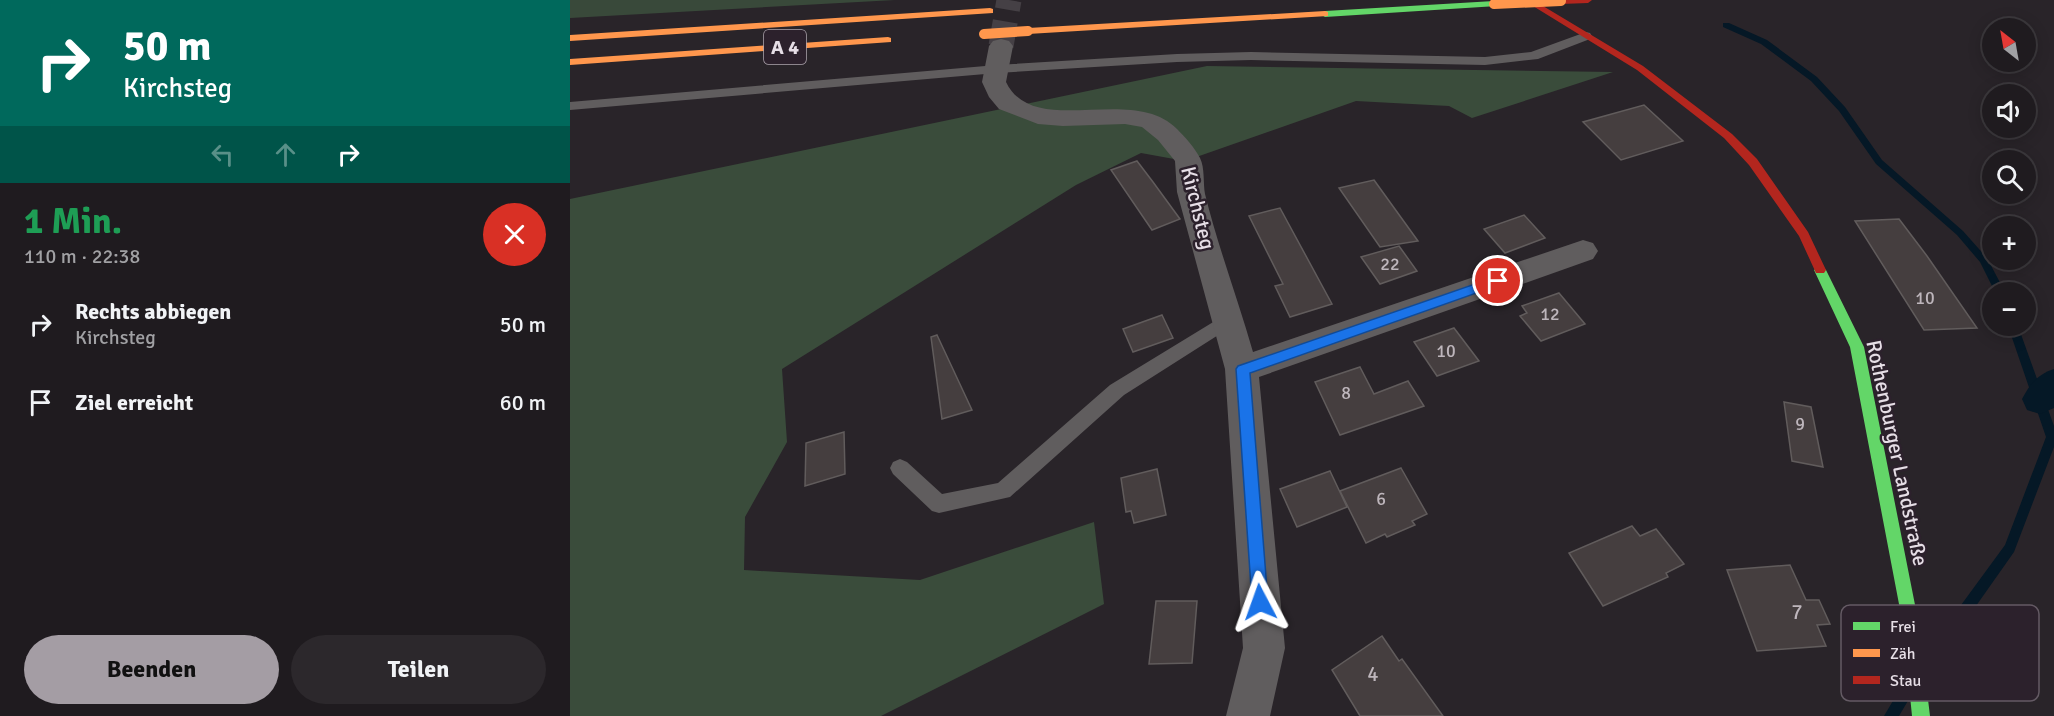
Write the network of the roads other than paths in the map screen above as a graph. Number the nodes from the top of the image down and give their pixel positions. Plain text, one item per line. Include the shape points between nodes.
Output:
1 (1527, 0) edge
2 (1587, 0) edge
3 (1561, 1) edge
4 (995, 11) dead end
5 (750, 25) junction
6 (570, 26) edge
7 (1586, 36) junction
8 (570, 38) edge
9 (899, 39) dead end
10 (989, 46) junction
11 (570, 62) edge
12 (570, 106) edge
13 (1583, 251) dead end
14 (1228, 320) junction
15 (1242, 369) junction
16 (900, 468) dead end
17 (1907, 605) edge
18 (1919, 701) edge
19 (1248, 716) edge
20 (1921, 716) edge

1 - 7 main road, Rothenburger Landstraße
2 - 3 main road
3 - 10 main road, bridge via 1028,31
4 - 5 main road, A 4
5 - 6 main road
5 - 8 main road, A 4
7 - 10 lane via 1533,56 1485,61
7 - 17 main road, Rothenburger Landstraße via 1640,68 1728,136 1752,162 1804,235 1857,347
9 - 11 main road, A 4
10 - 12 lane
10 - 14 street, Kirchsteg via 994,82 1001,98 1022,111 1063,118 1125,116 1150,121 1167,134 1188,160 1191,192
13 - 15 street
14 - 15 street, Kirchsteg
14 - 16 lane via 1117,390 1003,491 939,504
15 - 19 street, Kirchsteg via 1264,648
18 - 20 main road, Rothenburger Landstraße

